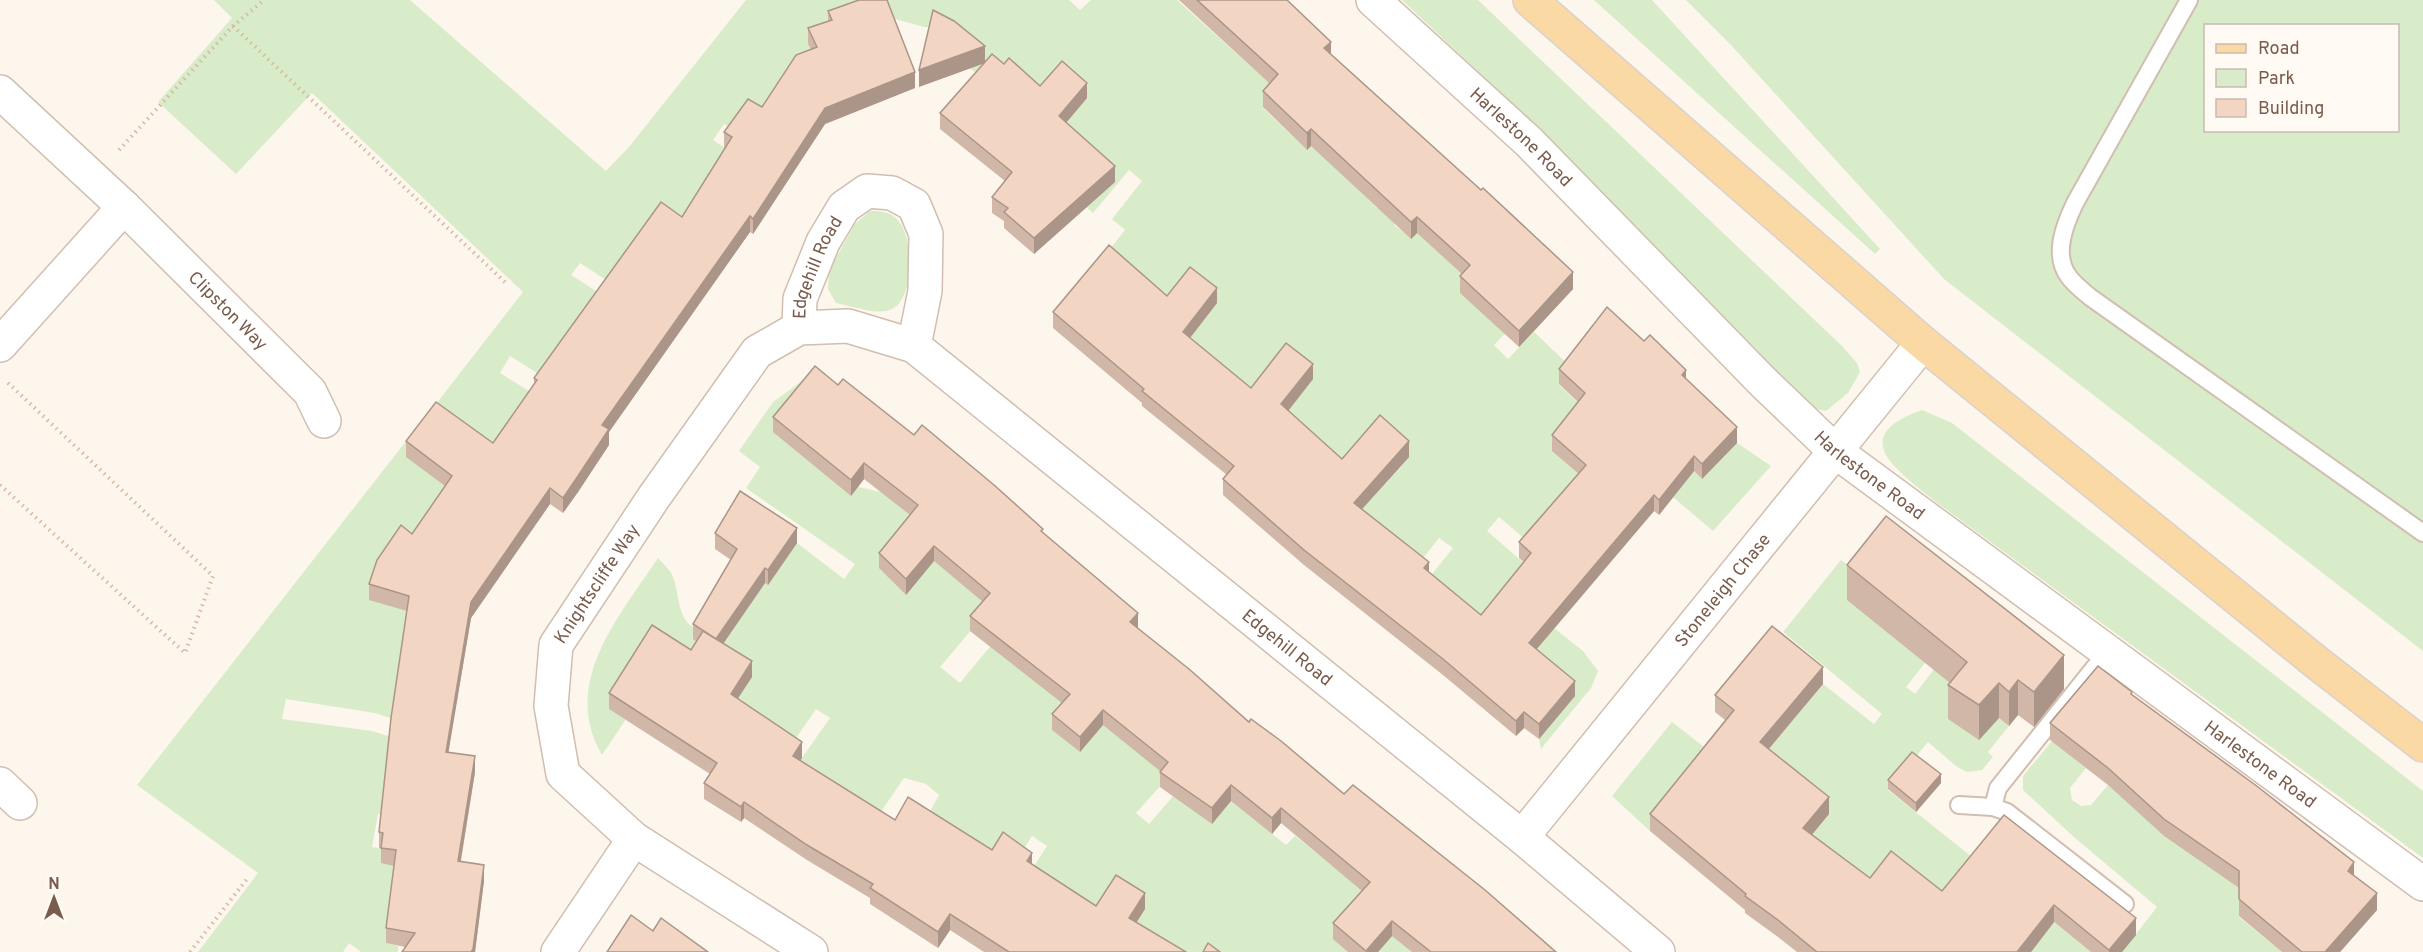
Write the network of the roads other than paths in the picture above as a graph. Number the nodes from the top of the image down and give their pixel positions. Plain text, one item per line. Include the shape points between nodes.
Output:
1 (1373, 0) edge
2 (1530, 0) edge
3 (2189, 0) edge
4 (0, 92) edge
5 (124, 207) junction
6 (799, 328) junction
7 (1923, 343) junction
8 (0, 345) edge
9 (914, 346) junction
10 (324, 421) dead end
11 (1835, 451) junction
12 (2423, 532) edge
13 (2109, 653) junction
14 (2423, 745) edge
15 (1959, 805) dead end
16 (1993, 807) junction
17 (1522, 837) junction
18 (634, 839) junction
19 (2423, 885) edge
20 (2125, 904) dead end
21 (558, 952) edge
22 (811, 952) edge
23 (1658, 952) edge

1 - 11 street, Harlestone Road via 1529,142
2 - 7 main road
3 - 12 lane via 2062,231 2061,257 2067,275 2090,297
4 - 5 street, Clipston Way
5 - 8 street
5 - 10 street, Clipston Way via 310,392
6 - 9 street, Edgehill Road via 848,326
6 - 9 street, Edgehill Road via 800,298 823,242 844,207 867,191 892,193 914,204 926,234 925,291
6 - 18 street, Knightscliffe Way via 758,351 654,497 556,645 551,706 563,774
7 - 11 street, Stoneleigh Chase
7 - 14 main road
9 - 17 street, Edgehill Road
11 - 13 street, Harlestone Road
11 - 17 street, Stoneleigh Chase
13 - 16 lane via 1998,788
13 - 19 street, Harlestone Road
15 - 16 lane
16 - 20 lane via 2020,821
17 - 23 street, Edgehill Road
18 - 21 street
18 - 22 street, Knightscliffe Way

